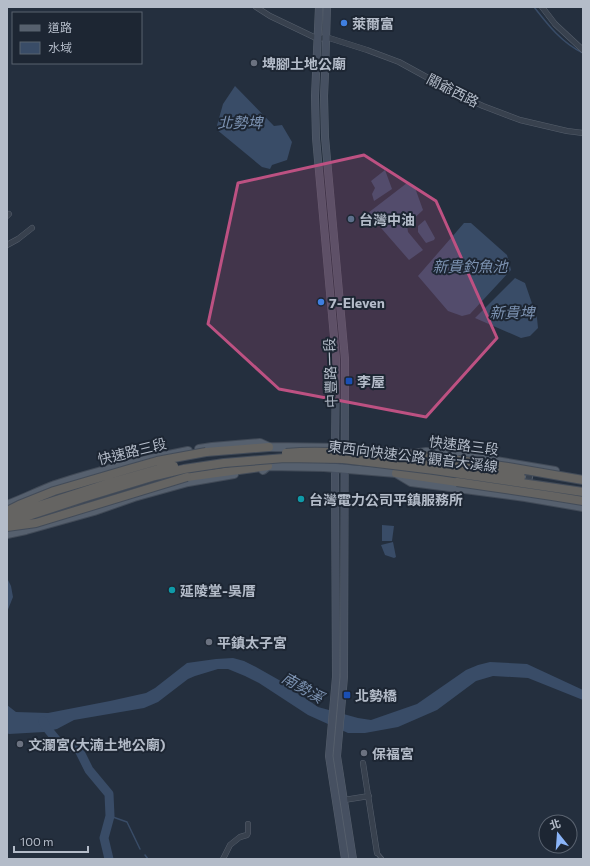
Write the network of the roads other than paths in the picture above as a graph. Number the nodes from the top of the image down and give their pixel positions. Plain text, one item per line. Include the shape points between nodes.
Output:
1 (256, 7) edge
2 (319, 7) edge
3 (327, 7) edge
4 (542, 7) edge
5 (326, 37) junction
6 (318, 39) junction
7 (583, 50) edge
8 (583, 133) edge
9 (32, 228) dead end
10 (7, 246) edge
11 (336, 261) junction
12 (328, 263) junction
13 (269, 447) junction
14 (336, 448) junction
15 (345, 448) junction
16 (413, 454) junction
17 (268, 466) junction
18 (335, 468) junction
19 (344, 469) junction
20 (530, 470) junction
21 (396, 474) junction
22 (583, 477) edge
23 (583, 480) edge
24 (82, 481) junction
25 (583, 484) edge
26 (527, 487) junction
27 (583, 488) edge
28 (583, 492) edge
29 (525, 497) junction
30 (583, 497) edge
31 (583, 501) edge
32 (89, 502) junction
33 (7, 506) edge
34 (583, 507) edge
35 (7, 510) edge
36 (94, 511) junction
37 (7, 516) edge
38 (7, 523) edge
39 (7, 527) edge
40 (7, 531) edge
41 (7, 534) edge
42 (333, 707) junction
43 (341, 708) junction
44 (335, 733) junction
45 (363, 763) dead end
46 (368, 796) junction
47 (344, 800) junction
48 (336, 802) junction
49 (248, 824) dead end
50 (377, 853) joint
51 (223, 859) edge
52 (345, 859) edge
53 (353, 859) edge
54 (382, 859) edge

1 - 6 street
2 - 6 main road, 中豐路一段
3 - 5 main road, 中豐路一段
4 - 7 street via 555,24
5 - 6 street
5 - 8 street, 關爺西路 via 399,62 461,96 520,120
5 - 11 main road, 中豐路一段 via 325,137
6 - 12 main road, 中豐路一段 via 316,138
9 - 10 street
11 - 12 main road
11 - 15 main road, 中豐路一段 via 345,356
12 - 14 main road, 中豐路一段 via 336,359
13 - 14 main road, 快速路三段
13 - 24 main road, 快速路三段 via 260,443 169,454
13 - 35 highway, bridge via 206,452 157,461 54,491
14 - 15 main road, 快速路三段
14 - 18 main road, 中豐路一段
15 - 16 main road, 快速路三段
15 - 19 main road, 中豐路一段
16 - 20 main road, 快速路三段 via 454,454
16 - 23 highway, bridge
17 - 18 main road
17 - 32 street via 258,463 191,471
17 - 36 main road via 264,470 188,482
17 - 39 highway, bridge via 187,476 36,523
18 - 19 main road
18 - 42 main road, 中豐路一段 via 336,676
19 - 21 main road
19 - 43 main road, 中豐路一段 via 344,677
20 - 22 main road, 快速路三段
20 - 25 street, 快速路三段
20 - 26 street
21 - 26 street via 416,473
21 - 29 main road via 411,482
21 - 31 highway, bridge
24 - 32 street
24 - 33 main road, 快速路三段 via 53,486
24 - 35 street, 快速路三段 via 27,505
26 - 29 street
26 - 30 street
27 - 37 highway, 東西向快速公路 觀音大溪線, bridge via 391,458 290,452 213,459 158,469
28 - 38 highway, 東西向快速公路 觀音大溪線, bridge via 343,459 285,458 184,469
29 - 34 main road
32 - 36 street
32 - 40 street via 26,522
36 - 41 main road
42 - 43 main road
42 - 44 main road
43 - 44 main road
44 - 47 main road
44 - 48 main road via 329,756
45 - 46 street
46 - 47 street
46 - 50 street
47 - 48 main road
47 - 53 main road
48 - 52 main road
49 - 51 street via 247,835 230,845
50 - 54 street

